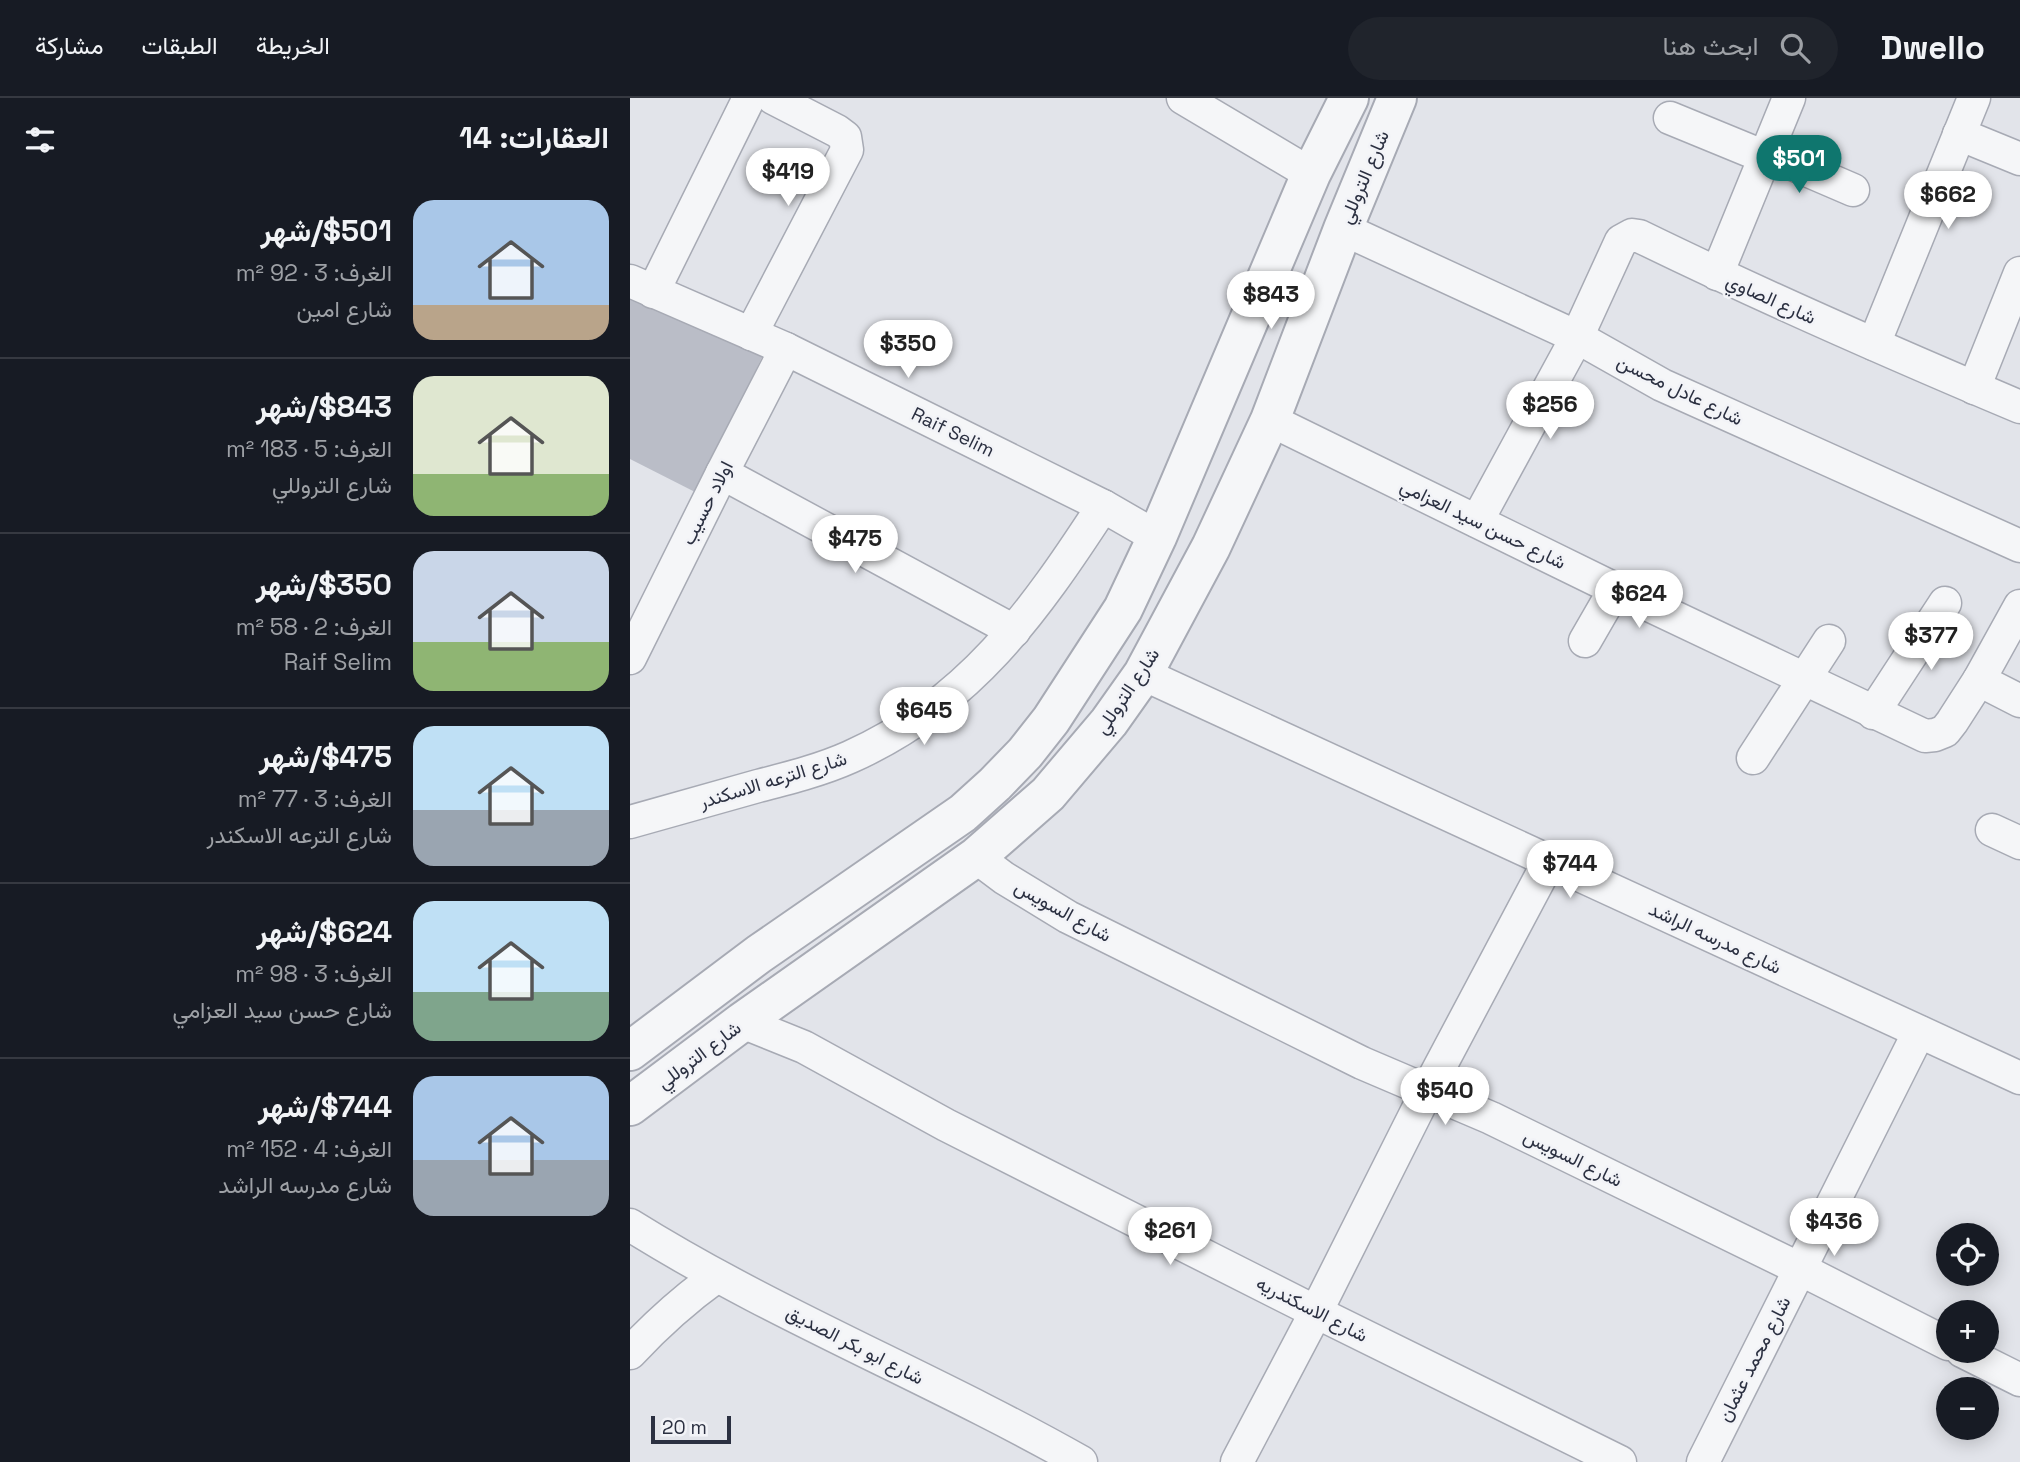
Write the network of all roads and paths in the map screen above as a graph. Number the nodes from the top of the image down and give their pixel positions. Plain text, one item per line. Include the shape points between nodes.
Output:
1 (749, 98) edge
2 (773, 98) edge
3 (1183, 98) edge
4 (1349, 98) edge
5 (1397, 98) edge
6 (1789, 98) edge
7 (1974, 98) edge
8 (1671, 118) dead end
9 (1959, 134) junction
10 (1766, 155) junction
11 (2020, 159) edge
12 (1311, 174) junction
13 (1853, 190) dead end
14 (1343, 229) junction
15 (2020, 273) edge
16 (1717, 274) junction
17 (642, 286) edge
18 (1261, 291) junction
19 (1310, 319) junction
20 (751, 334) junction
21 (1577, 337) junction
22 (1874, 344) junction
23 (786, 349) junction
24 (1974, 388) junction
25 (2020, 407) edge
26 (1270, 420) junction
27 (722, 472) junction
28 (1103, 506) junction
29 (1477, 521) junction
30 (1157, 537) junction
31 (2020, 546) edge
32 (1615, 589) junction
33 (1945, 603) dead end
34 (2020, 606) edge
35 (1014, 631) junction
36 (1829, 640) dead end
37 (1585, 641) dead end
38 (630, 658) edge
39 (1143, 674) junction
40 (1805, 680) junction
41 (1979, 680) junction
42 (2020, 701) edge
43 (1873, 713) junction
44 (1752, 758) dead end
45 (630, 822) edge
46 (976, 857) junction
47 (1549, 861) junction
48 (742, 1022) junction
49 (1919, 1032) junction
50 (630, 1051) edge
51 (2020, 1078) edge
52 (1427, 1091) junction
53 (630, 1106) edge
54 (630, 1225) edge
55 (1800, 1269) junction
56 (717, 1276) junction
57 (1316, 1312) junction
58 (1936, 1338) edge
59 (630, 1353) edge
60 (1986, 1363) edge
61 (2020, 1380) edge
62 (1081, 1462) edge
63 (1237, 1462) edge
64 (1620, 1462) edge
65 (1703, 1462) edge

1 - 17 street
2 - 20 street via 837,131 845,137 847,150
3 - 12 street
4 - 12 street
5 - 14 street, شارع التروللي
6 - 10 street
7 - 9 street
8 - 10 street
9 - 11 street
9 - 22 street
10 - 13 street
10 - 16 street
12 - 18 street
14 - 19 street, شارع التروللي
14 - 21 street, شارع عادل محسن
15 - 24 street
16 - 21 street, شارع الصاوي via 1639,236 1626,237
16 - 22 street, شارع الصاوي
17 - 20 street, Raif Selim
18 - 19 street
18 - 30 street
19 - 26 street, شارع التروللي
20 - 23 street, Raif Selim
21 - 29 street
21 - 31 street, شارع عادل محسن via 1662,385
22 - 24 street, شارع الصاوي
23 - 27 street, اولاد حسيب
23 - 28 street, Raif Selim
24 - 25 street, شارع الصاوي
26 - 29 street, شارع حسن سيد العزامي
26 - 39 street, شارع التروللي via 1211,547
27 - 35 street
27 - 38 street, اولاد حسيب
28 - 30 street, Raif Selim
28 - 35 street, شارع الترعه الاسكندر
29 - 32 street, شارع حسن سيد العزامي
30 - 50 street via 1123,609 1075,684 1025,753 995,784 963,813 759,954
32 - 37 street
32 - 40 street, شارع حسن سيد العزامي
33 - 43 street
34 - 41 street
35 - 45 street, شارع الترعه الاسكندر via 939,705 849,758
36 - 40 street
39 - 46 street, شارع التروللي via 1048,794
39 - 47 street, شارع مدرسه الراشد
40 - 43 street, شارع حسن سيد العزامي
40 - 44 street
41 - 42 street
41 - 43 street, شارع حسن سيد العزامي via 1952,722 1936,735 1925,736
46 - 48 street, شارع التروللي
46 - 52 street, شارع السويس via 1068,917
47 - 49 street, شارع مدرسه الراشد
47 - 52 street
48 - 53 street, شارع التروللي
48 - 57 street, شارع الاسكندريه via 804,1047 946,1125
49 - 51 street, شارع مدرسه الراشد
49 - 55 street, شارع محمد عثمان
52 - 55 street, شارع السويس
52 - 57 street
54 - 56 street, شارع ابو بكر الصديق
55 - 58 street, شارع السويس
55 - 65 street, شارع محمد عثمان
56 - 59 street via 655,1325
56 - 62 street, شارع ابو بكر الصديق
57 - 63 street
57 - 64 street, شارع الاسكندريه
60 - 61 street

